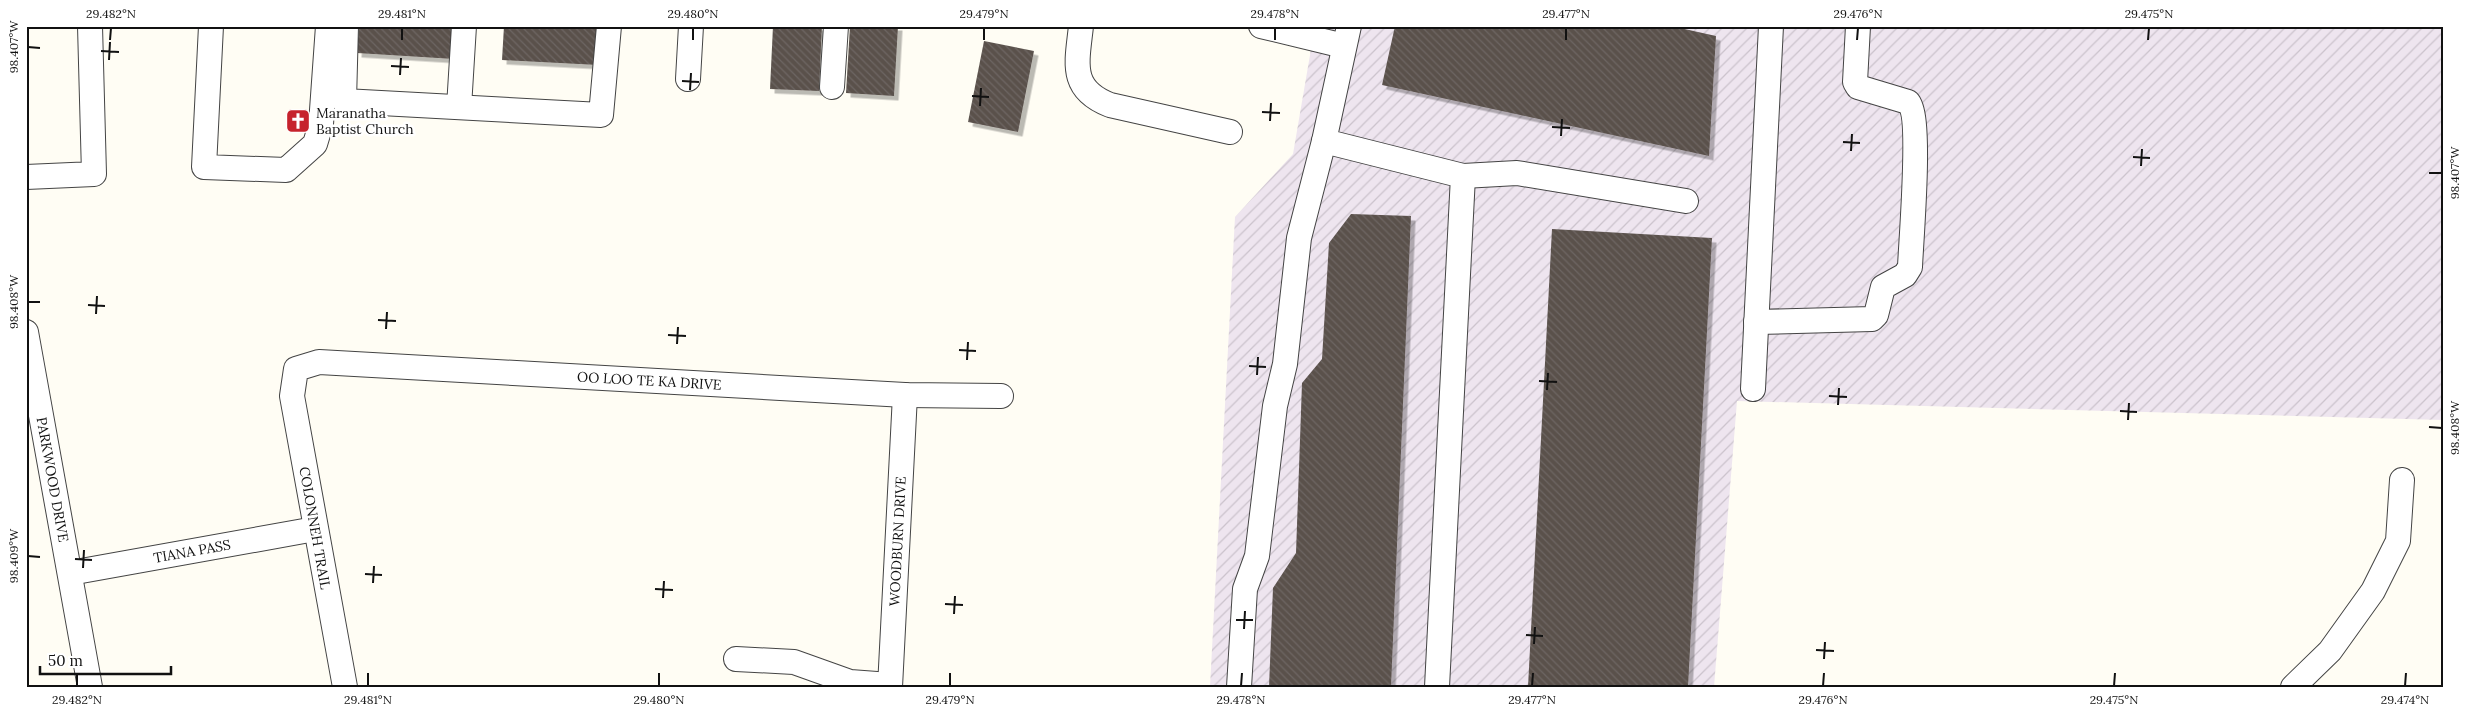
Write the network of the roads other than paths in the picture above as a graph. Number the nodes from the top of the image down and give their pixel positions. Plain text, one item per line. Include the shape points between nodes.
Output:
1 (90, 26) edge
2 (211, 26) edge
3 (328, 26) edge
4 (346, 26) edge
5 (464, 26) edge
6 (609, 26) edge
7 (691, 26) edge
8 (836, 26) edge
9 (1081, 26) edge
10 (1261, 26) edge
11 (1771, 26) edge
12 (1858, 26) edge
13 (1346, 36) edge
14 (688, 79) dead end
15 (832, 87) dead end
16 (459, 107) junction
17 (1230, 132) dead end
18 (1324, 141) junction
19 (1463, 176) junction
20 (26, 177) edge
21 (1686, 200) dead end
22 (1756, 322) junction
23 (26, 332) edge
24 (296, 369) joint
25 (1753, 390) dead end
26 (905, 395) junction
27 (1001, 396) dead end
28 (2402, 480) dead end
29 (315, 529) junction
30 (70, 573) junction
31 (736, 659) dead end
32 (890, 686) edge
33 (90, 687) edge
34 (345, 687) edge
35 (1239, 687) edge
36 (1437, 687) edge
37 (2293, 687) edge

1 - 20 street via 94,174
2 - 3 street via 204,167 286,170 315,144 321,124
4 - 16 street via 344,102
5 - 16 street
6 - 16 street via 601,115
7 - 14 street
8 - 15 street
9 - 17 street via 1078,71 1083,86 1094,98 1110,105
10 - 13 street
11 - 22 street
12 - 22 street via 1855,82 1858,87 1912,106 1916,135 1910,267 1904,275 1883,286 1876,316 1872,319
13 - 18 street
18 - 19 street
18 - 35 street via 1299,238 1257,556 1245,589
19 - 21 street via 1517,173
19 - 36 street
22 - 25 street
23 - 30 street, PARKWOOD DRIVE
24 - 26 street, OO LOO TE KA DRIVE via 319,362
24 - 29 street, COLONNEH TRAIL via 292,396
26 - 27 street, OO LOO TE KA DRIVE
26 - 32 street, WOODBURN DRIVE
28 - 37 street via 2398,541 2374,591 2330,651
29 - 30 street, TIANA PASS
29 - 34 street, COLONNEH TRAIL
30 - 33 street, PARKWOOD DRIVE
31 - 32 street via 794,662 850,682

